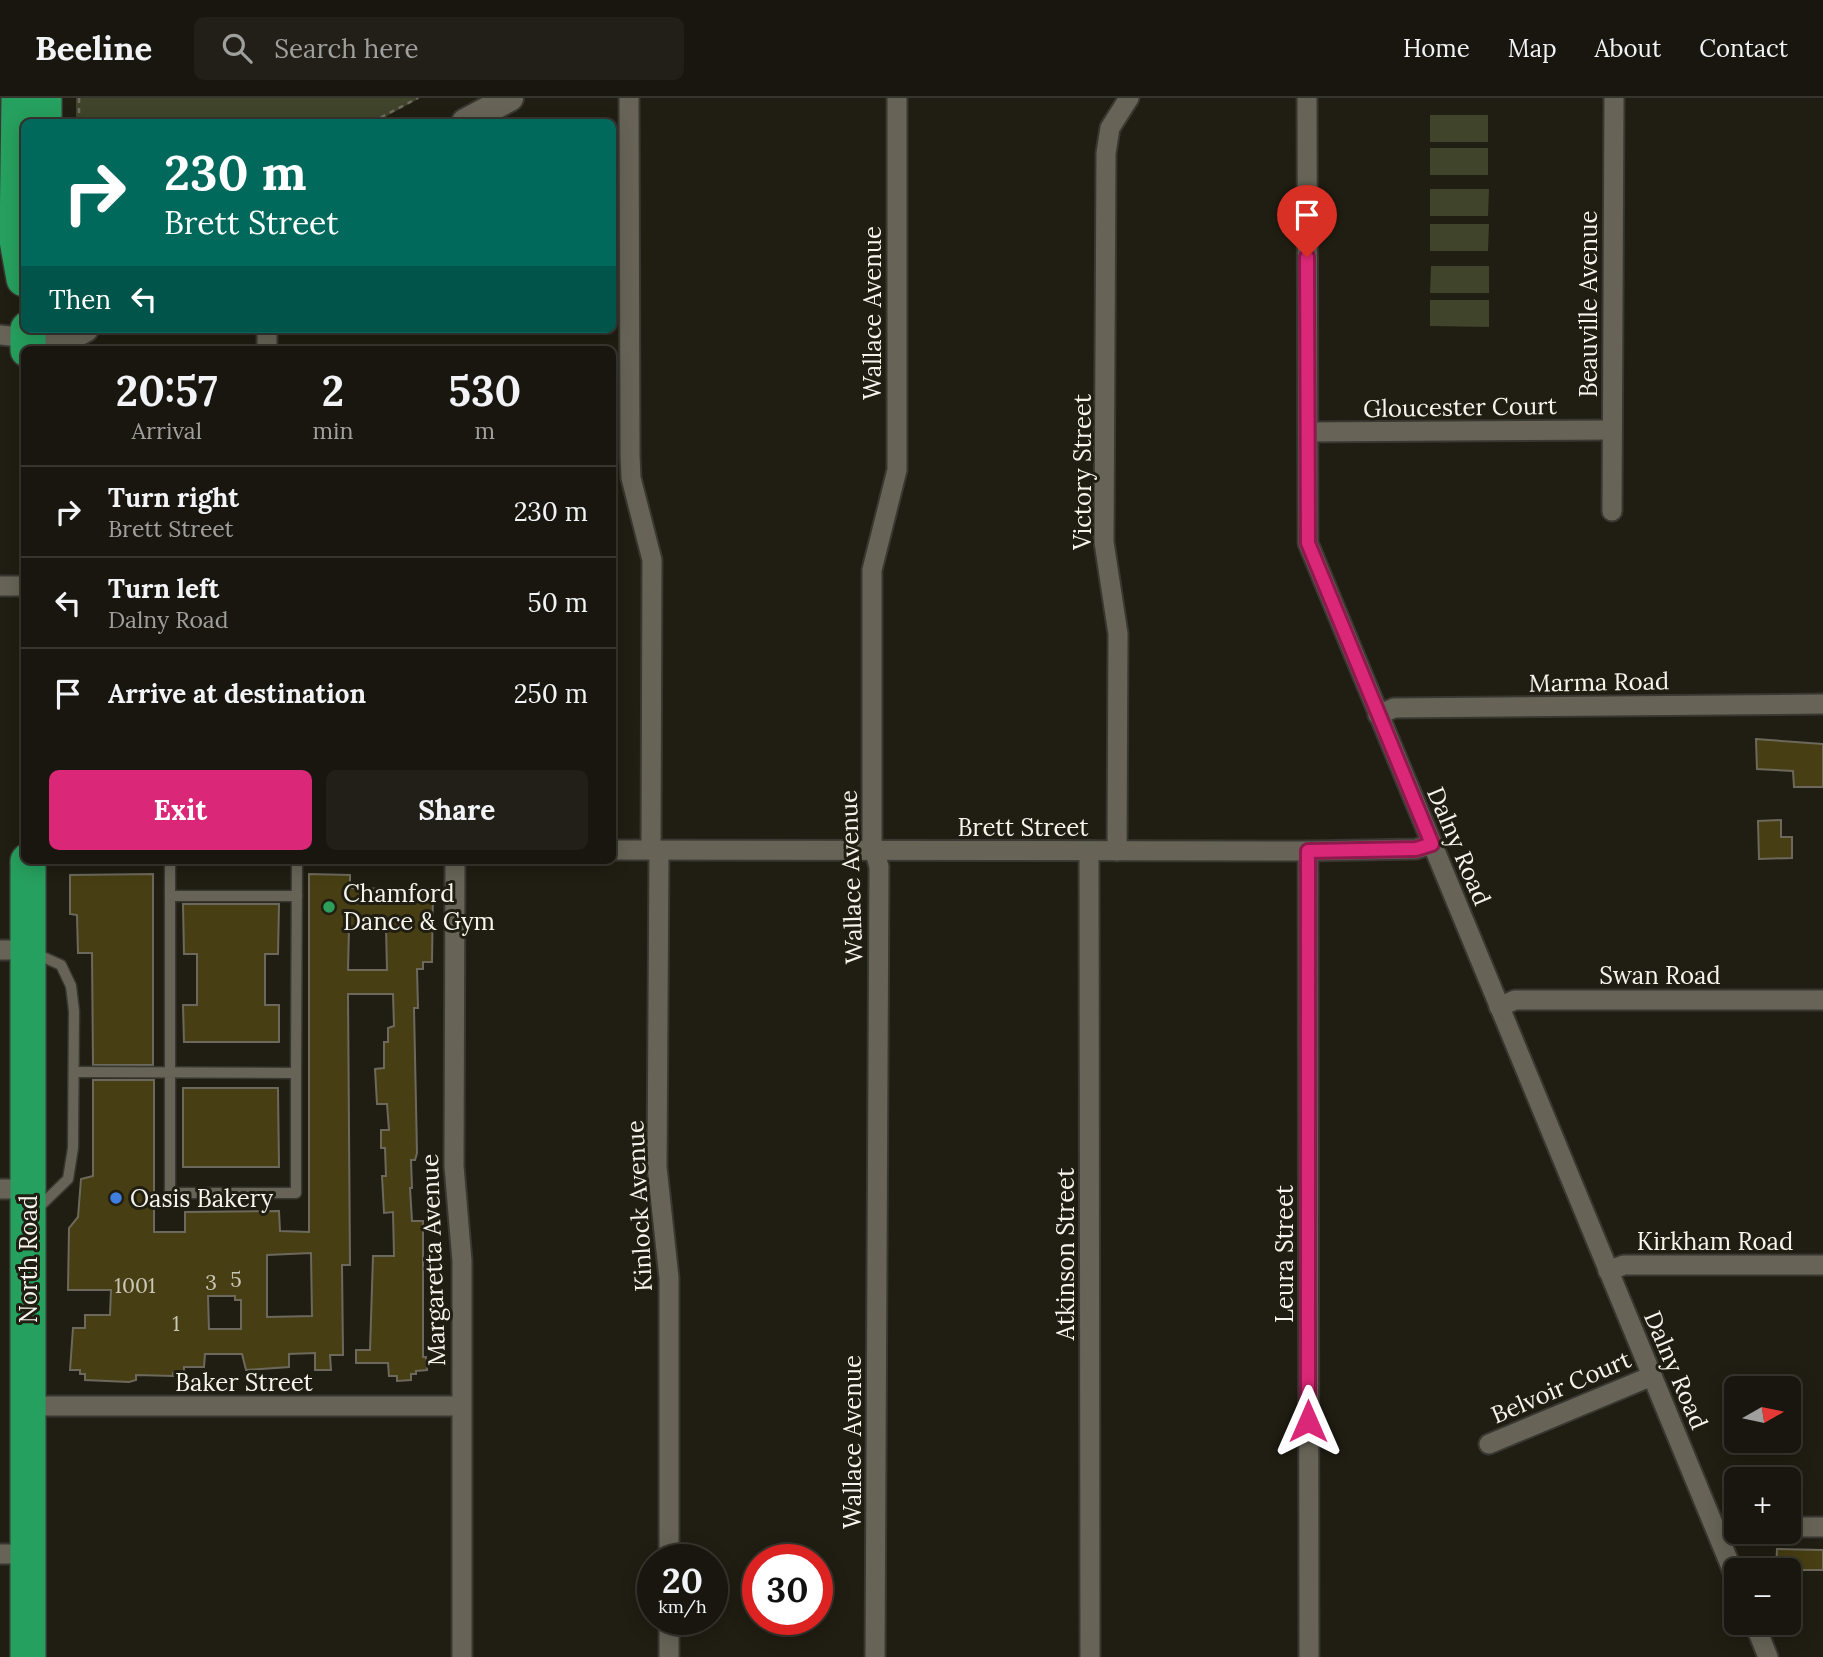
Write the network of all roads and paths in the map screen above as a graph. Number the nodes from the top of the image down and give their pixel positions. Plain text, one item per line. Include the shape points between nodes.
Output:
1 (19, 98) edge
2 (44, 98) edge
3 (79, 98) edge
4 (418, 98) edge
5 (510, 98) edge
6 (629, 98) edge
7 (897, 98) edge
8 (1129, 98) edge
9 (1307, 98) edge
10 (1614, 98) edge
11 (44, 119) edge
12 (79, 119) edge
13 (378, 119) edge
14 (471, 119) edge
15 (21, 262) edge
16 (77, 333) edge
17 (21, 338) edge
18 (39, 346) edge
19 (50, 346) edge
20 (1612, 430) junction
21 (1308, 432) junction
22 (621, 456) edge
23 (1612, 511) dead end
24 (0, 586) edge
25 (21, 586) edge
26 (1823, 704) edge
27 (1378, 715) junction
28 (1432, 844) junction
29 (616, 850) edge
30 (655, 850) junction
31 (1089, 851) junction
32 (1117, 851) junction
33 (1308, 851) junction
34 (876, 852) junction
35 (28, 864) edge
36 (170, 864) edge
37 (297, 864) edge
38 (455, 864) edge
39 (170, 895) junction
40 (297, 896) junction
41 (14, 950) edge
42 (1823, 1000) edge
43 (1499, 1007) junction
44 (74, 1072) junction
45 (169, 1073) junction
46 (296, 1073) junction
47 (19, 1198) edge
48 (1823, 1265) edge
49 (1608, 1271) junction
50 (1652, 1376) junction
51 (29, 1406) junction
52 (460, 1406) junction
53 (1489, 1444) dead end
54 (1724, 1524) edge
55 (1801, 1527) edge
56 (1823, 1527) edge
57 (669, 1544) edge
58 (14, 1554) edge
59 (669, 1635) edge
60 (1758, 1635) edge
61 (1764, 1656) edge
62 (28, 1657) edge
63 (462, 1657) edge
64 (669, 1657) edge
65 (875, 1657) edge
66 (1090, 1657) edge
67 (1309, 1657) edge

1 - 15 highway via 17,240
2 - 11 highway
3 - 12 path
4 - 13 path
5 - 14 street
6 - 22 street, Kinlock Avenue
7 - 34 street, Wallace Avenue via 897,470 872,570 872,841
8 - 32 street, Victory Street via 1110,128 1106,153 1104,542 1118,634
9 - 21 street, Dalny Road
10 - 20 street, Beauville Avenue
16 - 19 street
17 - 18 street
20 - 21 street, Gloucester Court
20 - 23 street, Beauville Avenue
21 - 27 street, Dalny Road via 1308,543
22 - 30 street, Kinlock Avenue via 652,560
24 - 25 street
26 - 27 street, Marma Road via 1394,708
27 - 28 street, Dalny Road
28 - 33 street, Brett Street via 1416,849
28 - 43 street, Dalny Road
29 - 30 street, Brett Street
30 - 34 street, Brett Street
30 - 57 street, Kinlock Avenue via 657,1167 669,1278
31 - 32 street, Brett Street
31 - 34 street, Brett Street
31 - 66 street, Atkinson Street
32 - 33 street, Brett Street
33 - 67 street, Leura Street
34 - 65 street, Wallace Avenue
35 - 41 highway, North Road
36 - 39 lane
37 - 40 lane
38 - 52 street, Margaretta Avenue via 454,1166 462,1261
39 - 40 lane
39 - 45 lane
40 - 46 lane
41 - 44 lane via 61,965 71,986
41 - 47 highway, North Road
42 - 43 street, Swan Road via 1515,1000
43 - 49 street, Dalny Road
44 - 45 lane
44 - 47 lane via 68,1179
45 - 46 lane
45 - 46 lane via 170,1194 183,1194 296,1193
47 - 51 highway, North Road
48 - 49 street, Kirkham Road via 1624,1265
49 - 50 street, Dalny Road
50 - 53 street, Belvoir Court
50 - 54 street, Dalny Road
51 - 52 street, Baker Street
51 - 58 highway, North Road
52 - 63 street, Margaretta Avenue
55 - 56 street
58 - 62 highway, North Road
59 - 64 street
60 - 61 street

